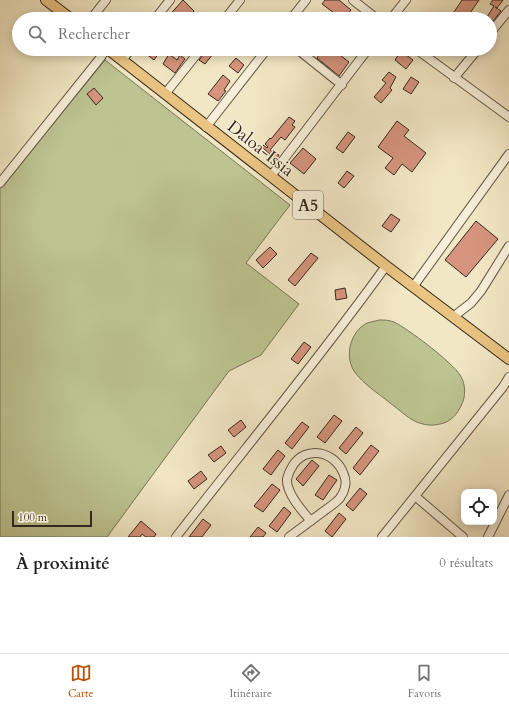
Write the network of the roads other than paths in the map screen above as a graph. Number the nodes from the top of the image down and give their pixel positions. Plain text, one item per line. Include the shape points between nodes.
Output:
1 (46, 0) edge
2 (106, 0) edge
3 (170, 0) edge
4 (240, 0) edge
5 (306, 0) edge
6 (353, 0) edge
7 (406, 0) edge
8 (509, 10) edge
9 (62, 12) edge
10 (97, 12) edge
11 (161, 12) edge
12 (231, 12) edge
13 (297, 12) edge
14 (368, 12) edge
15 (397, 12) edge
16 (497, 25) edge
17 (98, 56) edge
18 (102, 56) edge
19 (116, 56) edge
20 (125, 56) edge
21 (195, 56) edge
22 (262, 56) edge
23 (305, 56) edge
24 (363, 56) edge
25 (425, 56) edge
26 (472, 56) edge
27 (122, 60) junction
28 (454, 78) junction
29 (342, 85) junction
30 (165, 94) junction
31 (509, 117) edge
32 (206, 127) junction
33 (509, 154) edge
34 (0, 174) edge
35 (271, 176) junction
36 (0, 183) edge
37 (509, 246) edge
38 (386, 266) junction
39 (413, 287) junction
40 (453, 317) junction
41 (509, 359) edge
42 (509, 377) edge
43 (503, 386) junction
44 (509, 394) edge
45 (509, 495) edge
46 (415, 496) junction
47 (311, 521) junction
48 (176, 537) edge
49 (289, 537) edge
50 (382, 537) edge
51 (463, 537) edge
52 (488, 537) edge

1 - 9 main road
2 - 10 street
3 - 11 street
4 - 12 street
5 - 13 street
6 - 14 street
7 - 15 street
8 - 16 street
17 - 34 street
18 - 36 street
19 - 27 main road, Daloa-Issia / A5
20 - 27 street
21 - 30 street
22 - 32 street
23 - 29 street
24 - 29 street
25 - 28 street
26 - 28 street
27 - 30 main road, Daloa-Issia / A5
28 - 31 street
29 - 35 street
30 - 32 main road, Daloa-Issia / A5
32 - 35 main road, Daloa-Issia / A5
33 - 39 street
35 - 38 main road, Daloa-Issia / A5
37 - 40 street via 481,291
38 - 39 main road, Daloa-Issia / A5
38 - 48 street
39 - 40 main road, Daloa-Issia / A5
40 - 41 main road, Daloa-Issia / A5
42 - 43 street
43 - 44 street
43 - 46 street
45 - 52 street
46 - 50 street
46 - 51 street
47 - 47 street via 341,497 346,485 339,464 334,458 318,453 301,457 294,463 287,479 292,495
47 - 49 street

